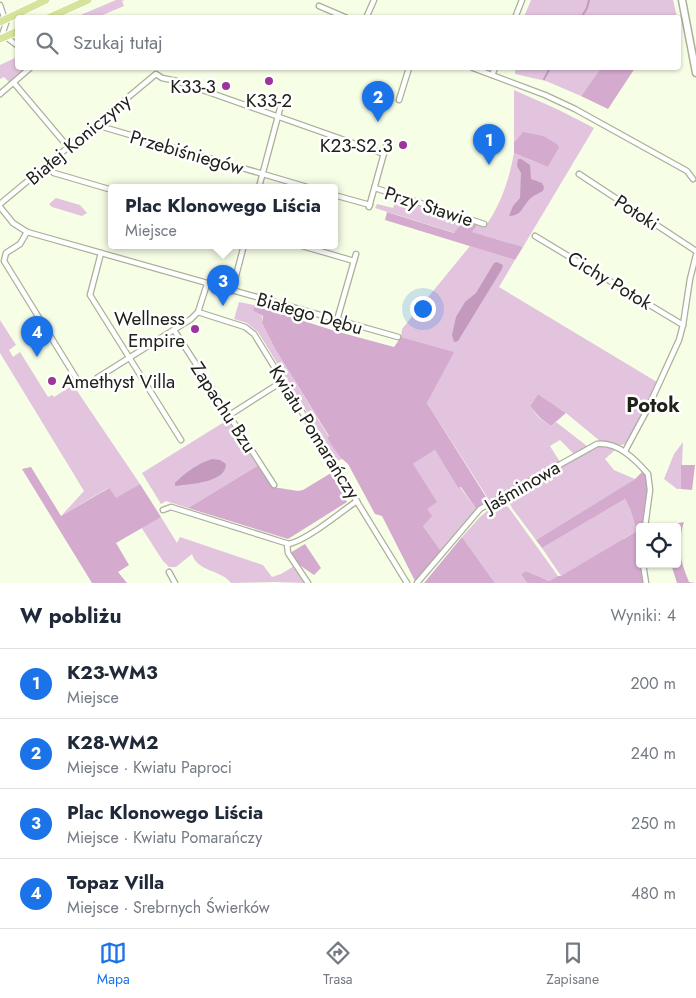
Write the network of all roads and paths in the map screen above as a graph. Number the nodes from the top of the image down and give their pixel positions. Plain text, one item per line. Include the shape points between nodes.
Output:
1 (46, 0) edge
2 (88, 0) edge
3 (374, 0) edge
4 (522, 0) edge
5 (682, 0) edge
6 (0, 5) edge
7 (319, 6) dead end
8 (55, 15) edge
9 (340, 15) edge
10 (367, 15) edge
11 (516, 15) edge
12 (3, 20) edge
13 (15, 32) edge
14 (2, 38) edge
15 (15, 44) edge
16 (28, 70) edge
17 (408, 70) edge
18 (478, 70) edge
19 (494, 70) edge
20 (696, 73) edge
21 (492, 75) junction
22 (14, 83) junction
23 (0, 94) edge
24 (399, 100) dead end
25 (281, 105) dead end
26 (278, 118) junction
27 (98, 122) junction
28 (386, 146) dead end
29 (68, 147) junction
30 (384, 154) junction
31 (46, 166) junction
32 (263, 174) junction
33 (578, 174) dead end
34 (695, 178) edge
35 (260, 184) edge
36 (297, 184) edge
37 (696, 185) edge
38 (375, 188) junction
39 (108, 189) edge
40 (338, 196) edge
41 (0, 205) edge
42 (484, 224) dead end
43 (27, 232) junction
44 (535, 236) dead end
45 (243, 249) edge
46 (313, 249) edge
47 (696, 251) edge
48 (101, 253) junction
49 (356, 254) dead end
50 (696, 255) edge
51 (354, 261) junction
52 (207, 284) junction
53 (232, 291) junction
54 (198, 312) junction
55 (338, 320) junction
56 (683, 324) junction
57 (174, 330) junction
58 (398, 337) dead end
59 (129, 358) junction
60 (97, 378) dead end
61 (78, 381) dead end
62 (283, 381) junction
63 (228, 416) junction
64 (181, 440) dead end
65 (625, 451) junction
66 (274, 484) dead end
67 (357, 500) junction
68 (163, 510) dead end
69 (646, 523) edge
70 (287, 544) junction
71 (644, 568) edge
72 (168, 572) dead end
73 (175, 583) edge
74 (308, 583) edge
75 (407, 583) edge
76 (417, 583) edge
77 (646, 583) edge

1 - 12 main road
2 - 8 main road
3 - 10 street
4 - 11 street
5 - 20 main road
6 - 12 street
7 - 9 street
12 - 14 street
13 - 14 main road
14 - 15 street
16 - 22 street
17 - 24 street
18 - 21 street
19 - 21 street
21 - 34 street via 576,109
22 - 23 street
22 - 29 street
25 - 26 street
26 - 27 street, Białej Koniczyny via 156,74
26 - 30 street
26 - 32 street
27 - 29 street, Białej Koniczyny
27 - 32 street, Przebiśniegów via 103,127
28 - 30 street
29 - 31 street, Białej Koniczyny
30 - 38 street
31 - 39 street via 54,173
31 - 41 street, Białej Koniczyny
32 - 35 street
32 - 36 street, Przebiśniegów
33 - 47 street, Potoki
34 - 37 street
38 - 40 street via 370,206
38 - 42 street, Przy Stawie
41 - 43 street, Białego Dębu via 13,223
43 - 48 street, Białego Dębu
43 - 61 street via 3,260
44 - 56 street, Cichy Potok
45 - 53 street
46 - 51 street
48 - 52 street, Białego Dębu
48 - 59 street via 90,295
49 - 51 street
50 - 56 street
51 - 55 street
52 - 53 street, Białego Dębu
52 - 54 street
53 - 55 street, Białego Dębu
54 - 57 street
54 - 62 street, Kwiatu Pomarańczy via 252,332
55 - 58 street, Białego Dębu
56 - 65 street via 674,353
57 - 59 street
57 - 63 street, Zapachu Bzu
59 - 60 street
59 - 64 street
62 - 63 street
62 - 67 street, Kwiatu Pomarańczy
63 - 66 street, Zapachu Bzu
65 - 69 street via 649,477
65 - 76 street, Jaśminowa via 596,444 486,505
67 - 70 street via 319,528
67 - 75 street, Kwiatu Pomarańczy
68 - 70 street via 171,507
70 - 74 street via 288,553
71 - 77 street
72 - 73 street

